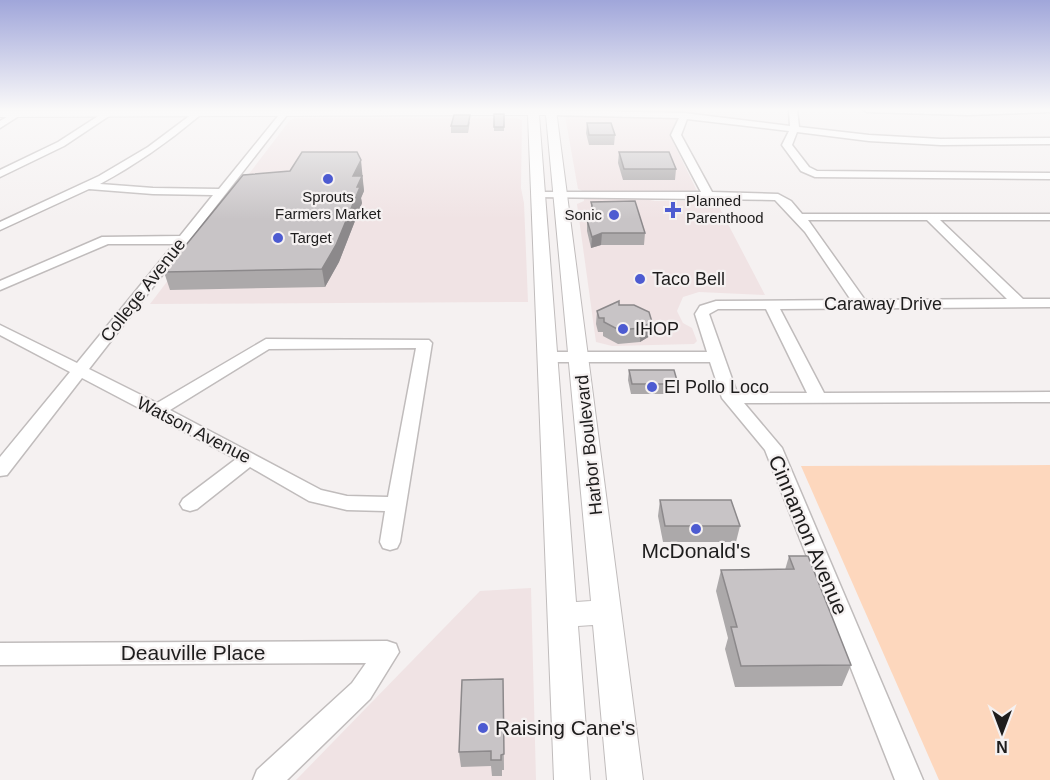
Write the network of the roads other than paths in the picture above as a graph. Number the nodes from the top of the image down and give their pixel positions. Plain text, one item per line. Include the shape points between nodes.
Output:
1 (54, 146) edge
2 (156, 146) edge
3 (259, 146) edge
4 (535, 146) edge
5 (556, 146) edge
6 (682, 146) edge
7 (788, 146) edge
8 (0, 174) edge
9 (1050, 176) edge
10 (87, 186) junction
11 (223, 192) junction
12 (537, 195) junction
13 (562, 195) junction
14 (708, 195) junction
15 (799, 217) junction
16 (930, 217) junction
17 (1050, 217) edge
18 (0, 226) edge
19 (182, 240) junction
20 (0, 286) edge
21 (860, 303) junction
22 (1050, 303) edge
23 (771, 304) junction
24 (1020, 304) junction
25 (716, 305) joint
26 (0, 329) edge
27 (547, 357) junction
28 (580, 357) junction
29 (714, 357) junction
30 (80, 370) junction
31 (1050, 397) edge
32 (730, 398) junction
33 (818, 398) junction
34 (158, 410) junction
35 (249, 458) junction
36 (0, 470) edge
37 (190, 504) dead end
38 (396, 504) junction
39 (390, 542) dead end
40 (607, 612) junction
41 (562, 615) junction
42 (0, 654) edge
43 (267, 780) edge
44 (572, 780) edge
45 (625, 780) edge
46 (909, 780) edge

1 - 8 street
2 - 10 street
3 - 11 street, College Avenue
4 - 12 main road, Harbor Boulevard
5 - 13 main road, Harbor Boulevard
6 - 14 street
7 - 9 street via 805,169 815,174
10 - 11 street
10 - 18 street
11 - 19 street, College Avenue
12 - 13 street
12 - 27 main road, Harbor Boulevard
13 - 14 street
13 - 28 main road, Harbor Boulevard
14 - 15 street via 778,197
15 - 16 street
15 - 21 street
16 - 17 street
16 - 24 street
19 - 20 street via 106,240
19 - 30 street, College Avenue
21 - 23 street, Caraway Drive
21 - 24 street, Caraway Drive
22 - 24 street, Caraway Drive
23 - 25 street, Caraway Drive
23 - 33 street
25 - 29 street, Cinnamon Avenue via 702,314
26 - 30 street, Watson Avenue
27 - 28 street
27 - 41 main road, Harbor Boulevard
28 - 29 street
28 - 40 main road, Harbor Boulevard
29 - 32 street, Cinnamon Avenue
30 - 34 street, Watson Avenue
30 - 36 street, College Avenue
31 - 33 street
32 - 33 street
32 - 46 street, Cinnamon Avenue via 773,448
34 - 35 street, Watson Avenue
34 - 38 street via 266,344 424,343
35 - 37 street
35 - 38 street, Watson Avenue via 316,496 347,503
38 - 39 street
40 - 41 main road
40 - 45 main road, Harbor Boulevard
41 - 44 main road, Harbor Boulevard
42 - 43 street, Deauville Place via 387,652 361,691

